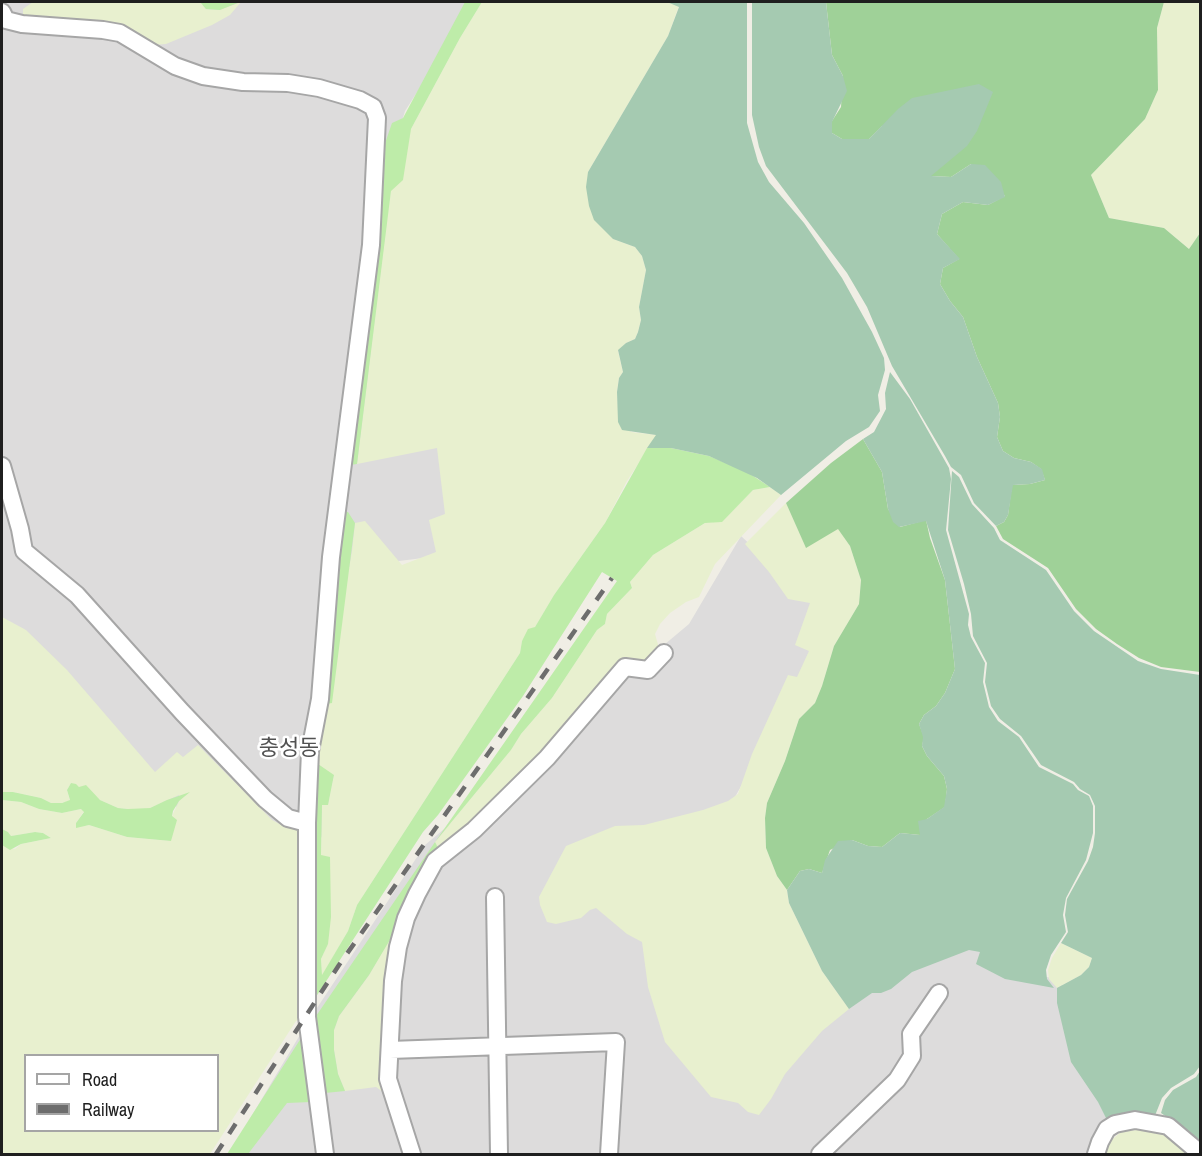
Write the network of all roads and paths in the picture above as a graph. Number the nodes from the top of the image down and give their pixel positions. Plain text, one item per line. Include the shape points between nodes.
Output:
1 (3, 17) edge
2 (2, 466) edge
3 (664, 652) dead end
4 (307, 823) junction
5 (495, 897) dead end
6 (939, 993) dead end
7 (497, 1047) junction
8 (390, 1050) junction
9 (1200, 1153) edge
10 (325, 1155) edge
11 (412, 1155) edge
12 (499, 1155) edge
13 (609, 1155) edge
14 (820, 1155) edge
15 (1096, 1155) edge

1 - 4 street via 22,24 120,33 175,66 203,76 319,88 360,99 373,107 377,136 371,245 331,557 320,699 310,751
2 - 4 street via 24,551 77,595 266,799 288,818
3 - 8 street via 648,670 625,667 547,758 474,830 435,861 406,918 398,947
4 - 10 street via 307,1017
5 - 7 street
6 - 14 street via 911,1034 912,1056 897,1080
7 - 8 street
7 - 12 street
7 - 13 street via 616,1042
8 - 11 street via 388,1080
9 - 15 street via 1168,1126 1135,1120 1107,1129

